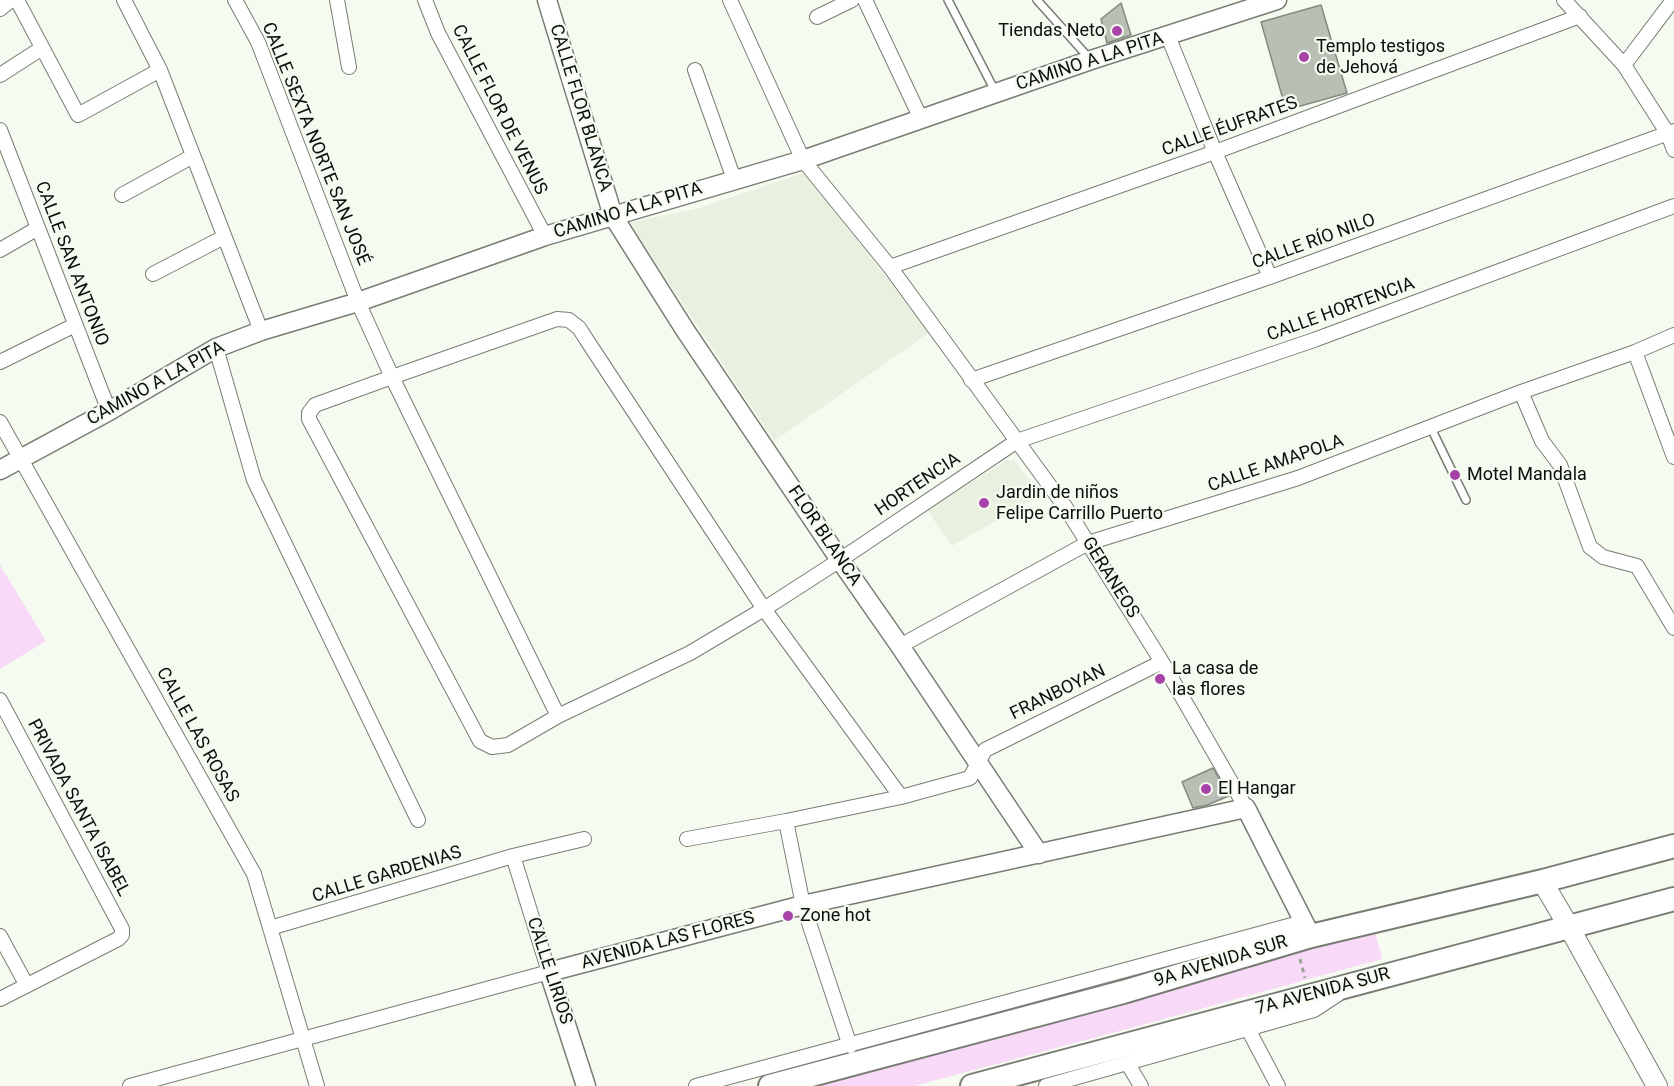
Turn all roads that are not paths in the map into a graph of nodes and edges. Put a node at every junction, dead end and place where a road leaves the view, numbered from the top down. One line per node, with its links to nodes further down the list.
1 (11, 0): 16 (street)
2 (17, 0): 20 (street)
3 (124, 0): 24 (street)
4 (235, 0): 46 (street, CALLE SEXTA NORTE SAN JOSÉ)
5 (337, 0): 23 (street)
6 (425, 0): 40 (street, CALLE FLOR DE VENUS)
7 (547, 0): 38 (street, CALLE FLOR BLANCA)
8 (730, 0): 34 (street, GERANEOS)
9 (852, 0): 18 (street)
10 (865, 0): 28 (street)
11 (948, 0): 27 (lane)
12 (1037, 0): 21 (lane)
13 (1276, 0): 19 (street, CAMINO A LA PITA)
14 (1564, 0): 17 (street)
15 (1673, 0): 22 (street)
16 (0, 9)
17 (1580, 16): 22 (street); 32 (street, CALLE ÉUFRATES)
18 (817, 17)
19 (1168, 36): 21 (street, CAMINO A LA PITA); 32 (street)
20 (42, 48): 24 (street); 26 (street)
21 (1091, 60): 27 (street, CAMINO A LA PITA)
22 (1624, 65): 29 (street)
23 (349, 67)
24 (160, 70): 33 (street)
25 (695, 70): 35 (street)
26 (0, 75)
27 (996, 93): 28 (street, CAMINO A LA PITA)
28 (921, 119): 34 (street, CAMINO A LA PITA)
29 (1671, 132): 31 (street); 45 (street, CALLE RÍO NILO)
30 (1, 136): 39 (street, CALLE SAN ANTONIO)
31 (1674, 150)
32 (1215, 152): 43 (street, CALLE ÉUFRATES); 45 (street)
33 (193, 156): 36 (street); 41 (street)
34 (802, 160): 35 (street, CAMINO A LA PITA); 43 (street, GERANEOS)
35 (734, 179): 38 (street, CAMINO A LA PITA)
36 (122, 195)
37 (1674, 206): 59 (street, CALLE HORTENCIA)
38 (614, 216): 40 (street, CAMINO A LA PITA); 65 (street, FLOR BLANCA)
39 (38, 228): 42 (street); 47 (street, CALLE SAN ANTONIO)
40 (544, 236): 46 (street, CAMINO A LA PITA)
41 (224, 237): 44 (street); 48 (street)
42 (0, 250)
43 (890, 267): 54 (street, GERANEOS)
44 (153, 274)
45 (1270, 277): 54 (street, CALLE RÍO NILO)
46 (358, 302): 48 (street, CAMINO A LA PITA); 53 (street, CALLE SEXTA NORTE SAN JOSÉ)
47 (75, 324): 52 (street); 56 (street, CALLE SAN ANTONIO)
48 (261, 331): 50 (street, CAMINO A LA PITA)
49 (1674, 335): 51 (street, CALLE AMAPOLA)
50 (216, 348): 56 (street, CAMINO A LA PITA); 75 (street)
51 (1635, 352): 55 (street, CALLE AMAPOLA); 61 (street)
52 (0, 362)
53 (392, 377): 66 (street); 71 (street, CALLE SEXTA NORTE SAN JOSÉ); 71 (street, HORTENCIA)
54 (971, 380): 59 (street, GERANEOS)
55 (1521, 392): 58 (street, CALLE AMAPOLA); 67 (street)
56 (109, 411): 60 (street, CAMINO A LA PITA)
57 (0, 422): 60 (street, CALLE LAS ROSAS)
58 (1431, 428): 63 (lane); 64 (street, CALLE AMAPOLA)
59 (1017, 441): 64 (street, GERANEOS); 65 (street, HORTENCIA)
60 (21, 457): 62 (street, CAMINO A LA PITA); 86 (street, CALLE LAS ROSAS)
61 (1674, 457)
62 (0, 470)
63 (1466, 500)
64 (1088, 543): 68 (street, CALLE AMAPOLA); 69 (street, GERANEOS)
65 (840, 560): 66 (street, HORTENCIA); 68 (street, FLOR BLANCA)
66 (764, 609): 71 (street, HORTENCIA); 73 (street)
67 (1674, 628)
68 (900, 646): 72 (street, FLOR BLANCA)
69 (1162, 662): 72 (street, FRANBOYAN); 74 (street, GERANEOS)
70 (0, 700): 91 (street, PRIVADA SANTA ISABEL)
71 (558, 716)
72 (978, 765): 73 (street, FRANBOYAN); 80 (street, FLOR BLANCA)
73 (901, 797): 76 (street, FRANBOYAN)
74 (1246, 808): 80 (street, AVENIDA LAS FLORES); 87 (street, GERANEOS)
75 (418, 820)
76 (786, 821): 78 (street, FRANBOYAN); 84 (street)
77 (584, 839): 81 (street, CALLE GARDENIAS)
78 (687, 839)
79 (1674, 846): 82 (main road, 9A AVENIDA SUR)
80 (1039, 854): 84 (street, AVENIDA LAS FLORES)
81 (513, 856): 86 (street, CALLE GARDENIAS); 89 (street, CALLE LIRIOS)
82 (1542, 881): 85 (main road); 87 (main road, 9A AVENIDA SUR)
83 (1674, 899): 85 (main road, 7A AVENIDA SUR)
84 (803, 905): 89 (street, AVENIDA LAS FLORES); 95 (street)
85 (1569, 927): 90 (main road, 7A AVENIDA SUR); 107 (main road)
86 (270, 928): 94 (street, CALLE LAS ROSAS)
87 (1303, 932): 95 (street); 97 (main road, 9A AVENIDA SUR)
88 (0, 936): 91 (street)
89 (549, 972): 94 (street, AVENIDA LAS FLORES); 100 (street, CALLE LIRIOS)
90 (1356, 982): 93 (street); 103 (main road, 7A AVENIDA SUR)
91 (26, 984): 92 (street)
92 (0, 999)
93 (1248, 1029): 96 (street); 106 (street)
94 (303, 1038): 98 (street, AVENIDA LAS FLORES); 99 (street, CALLE LAS ROSAS)
95 (850, 1046): 97 (street)
96 (1128, 1064): 104 (street); 105 (street)
97 (773, 1076): 101 (street); 102 (main road)
98 (130, 1086)
99 (317, 1086)
100 (586, 1086)
101 (696, 1086)
102 (758, 1086)
103 (972, 1086)
104 (1046, 1086)
105 (1141, 1086)
106 (1278, 1086)
107 (1657, 1086)

